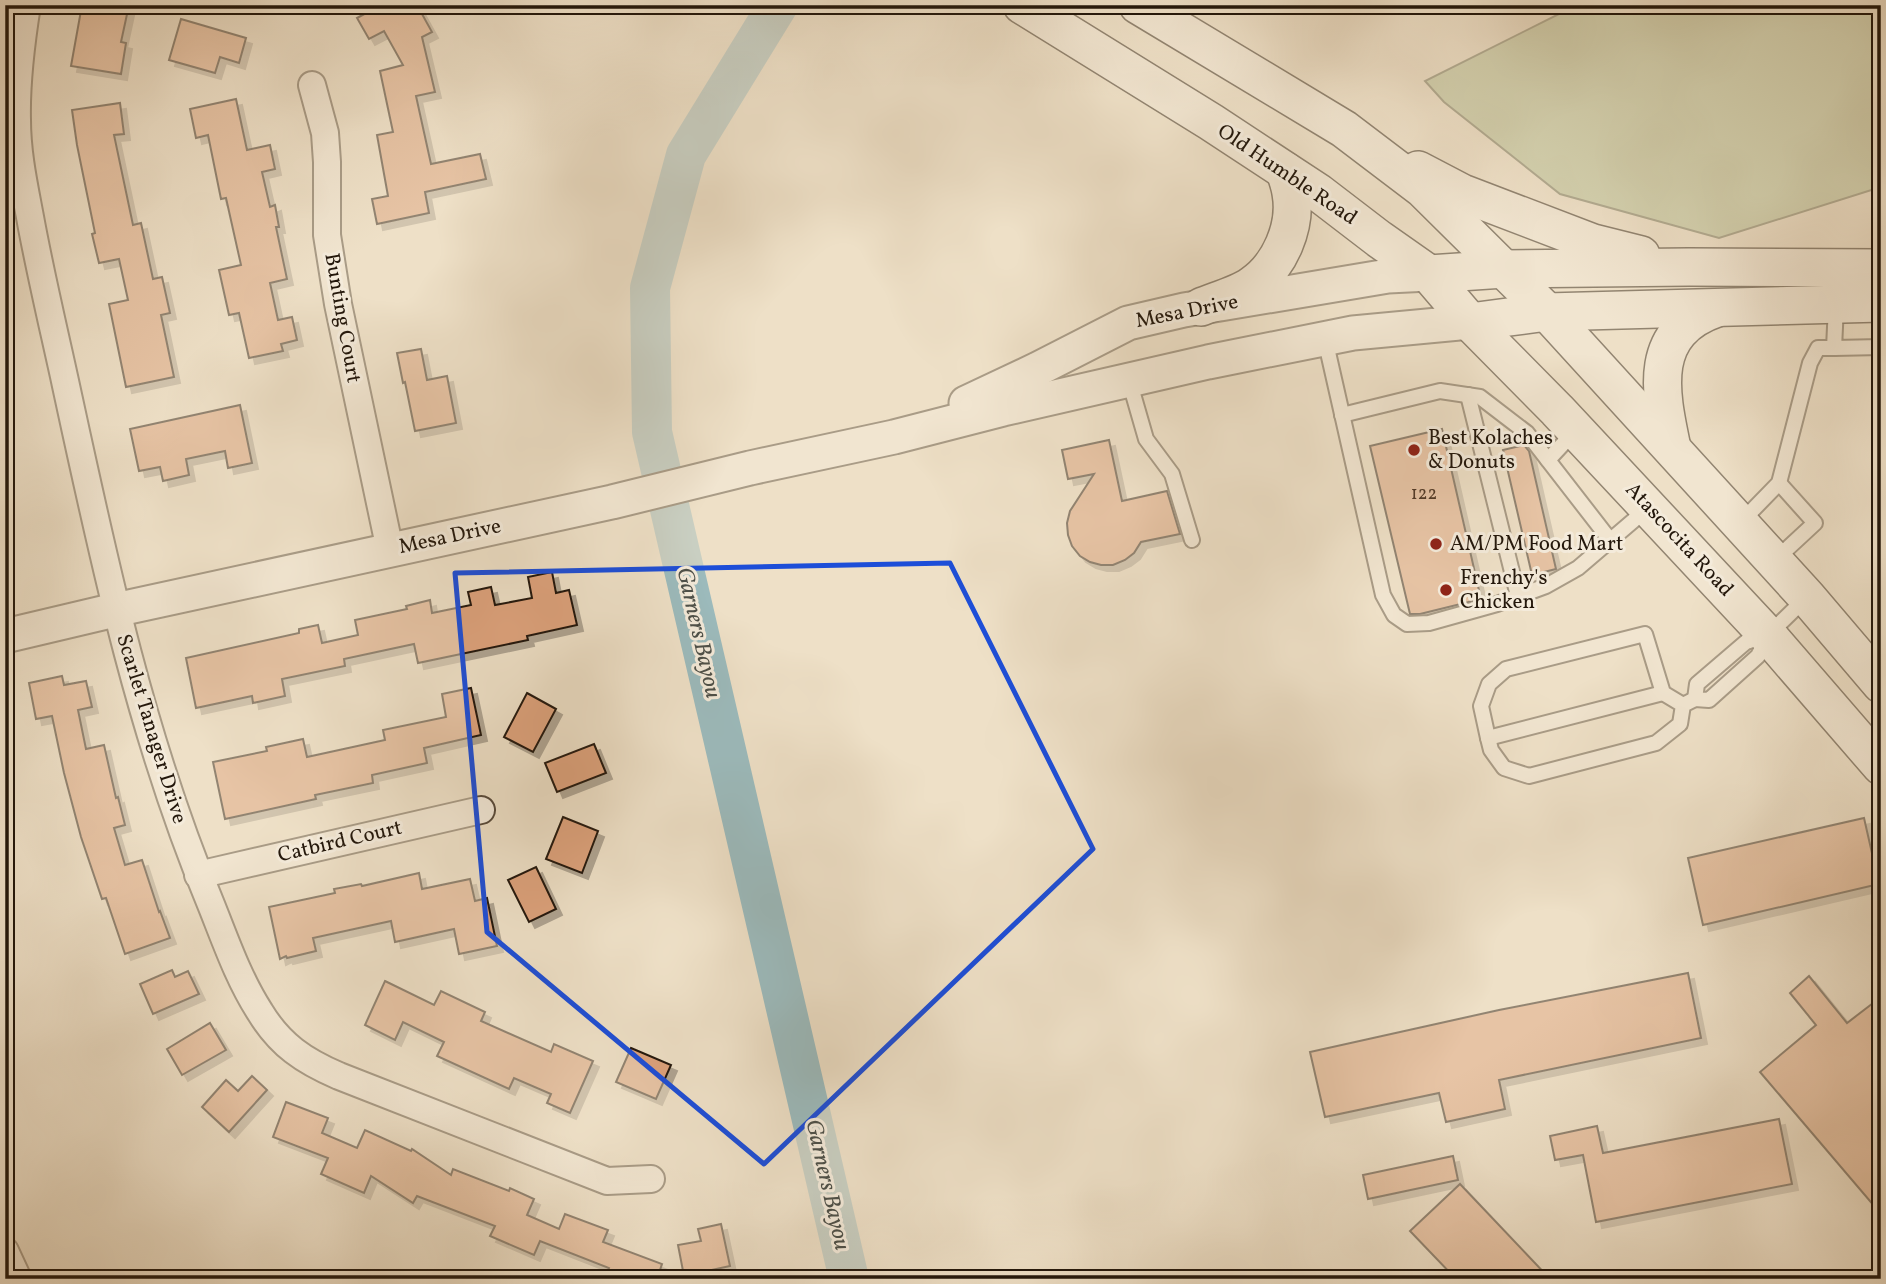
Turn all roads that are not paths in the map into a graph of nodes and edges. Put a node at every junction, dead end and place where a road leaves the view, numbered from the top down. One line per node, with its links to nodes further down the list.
1 (27, 5): 36 (street, Scarlet Tanager Drive)
2 (1022, 5): 6 (main road, Old Humble Road)
3 (1138, 5): 5 (main road)
4 (312, 85): 32 (street, Bunting Court)
5 (1353, 138): 7 (main road); 9 (main road)
6 (1285, 171): 10 (main road, Old Humble Road); 13 (main road)
7 (1689, 267): 8 (main road); 9 (main road)
8 (1881, 268)
9 (1504, 269): 10 (main road, Mesa Drive); 15 (main road)
10 (1429, 274): 13 (street, Mesa Drive); 16 (main road, Old Humble Road)
11 (1881, 303): 12 (main road)
12 (1836, 304): 14 (main road); 19 (lane)
13 (1201, 307): 24 (street, Mesa Drive)
14 (1720, 307): 15 (main road); 25 (main road)
15 (1547, 312): 16 (main road); 25 (main road)
16 (1469, 322): 17 (street, Mesa Drive); 23 (main road, Atascocita Road)
17 (1325, 339): 20 (street, Mesa Drive); 22 (lane)
18 (1881, 346): 19 (lane)
19 (1834, 348): 27 (lane)
20 (1129, 380): 24 (street, Mesa Drive); 30 (lane)
21 (1468, 396): 22 (lane); 26 (lane); 34 (lane)
22 (1342, 415): 34 (lane)
23 (1576, 430): 26 (lane); 28 (main road, Atascocita Road)
24 (894, 437): 32 (street, Mesa Drive)
25 (1672, 448): 29 (main road)
26 (1548, 460): 31 (lane)
27 (1779, 483): 29 (lane); 33 (lane)
28 (1648, 507): 31 (lane); 37 (main road, Atascocita Road)
29 (1740, 523): 33 (main road)
30 (1192, 540)
31 (1610, 540): 34 (lane)
32 (390, 550): 36 (street, Mesa Drive)
33 (1774, 561): 35 (main road)
34 (1518, 596)
35 (1807, 597): 37 (lane); 39 (main road)
36 (116, 610): 38 (street, Mesa Drive); 45 (street, Scarlet Tanager Drive)
37 (1768, 635): 41 (lane); 43 (main road, Atascocita Road)
38 (5, 636)
39 (1881, 684)
40 (1663, 693): 41 (lane); 42 (lane); 42 (lane)
41 (1689, 702): 42 (lane)
42 (1488, 737)
43 (1881, 766)
44 (481, 810): 45 (street, Catbird Court)
45 (198, 874): 46 (street, Scarlet Tanager Drive)
46 (651, 1179)
47 (5, 1251): 48 (street)
48 (18, 1279)

